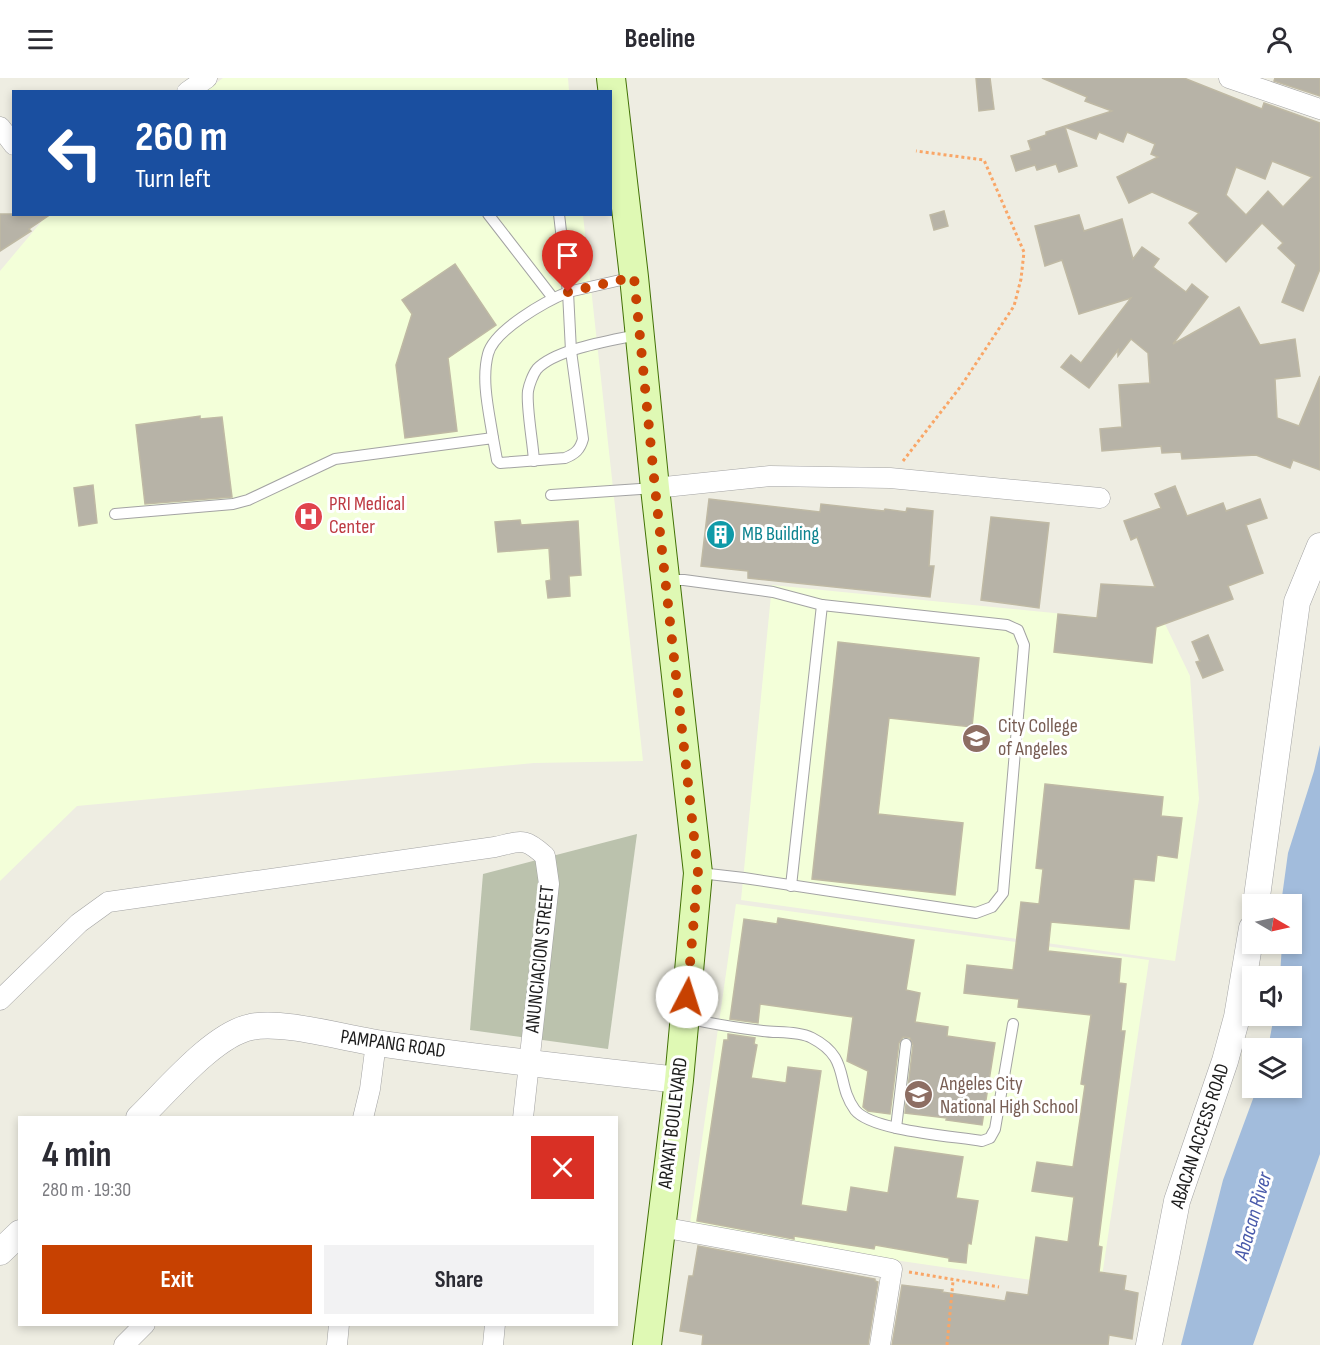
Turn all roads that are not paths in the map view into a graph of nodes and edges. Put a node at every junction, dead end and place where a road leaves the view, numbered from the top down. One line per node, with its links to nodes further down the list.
1 (207, 78): 4 (street)
2 (611, 78): 10 (main road, ARAYAT BOULEVARD)
3 (1229, 78): 5 (street)
4 (190, 90)
5 (1320, 110)
6 (0, 127): 7 (street)
7 (12, 142)
8 (490, 216): 12 (lane)
9 (559, 216): 11 (lane)
10 (634, 277): 11 (lane); 13 (main road, ARAYAT BOULEVARD)
11 (568, 292): 12 (lane); 14 (lane)
12 (553, 298): 15 (lane)
13 (640, 335): 14 (lane); 17 (main road, ARAYAT BOULEVARD)
14 (571, 351): 16 (lane); 16 (lane)
15 (492, 438): 16 (lane); 20 (lane)
16 (534, 461)
17 (655, 488): 18 (lane); 19 (street); 22 (main road, ARAYAT BOULEVARD)
18 (551, 495)
19 (1100, 498)
20 (115, 514)
21 (1320, 546): 26 (street)
22 (665, 580): 23 (lane); 24 (main road, ARAYAT BOULEVARD)
23 (822, 605): 25 (lane); 25 (lane)
24 (698, 873): 25 (lane); 29 (main road, ARAYAT BOULEVARD)
25 (792, 886)
26 (1257, 894)
27 (1248, 954): 50 (street, ABACAN ACCESS ROAD)
28 (0, 1000): 33 (street, ANUNCIACION STREET)
29 (686, 1018): 34 (main road, ARAYAT BOULEVARD); 38 (lane)
30 (1013, 1024): 38 (lane)
31 (376, 1043): 33 (street, PAMPANG ROAD); 35 (street, PAMPANG ROAD); 36 (street)
32 (906, 1044): 38 (lane)
33 (530, 1063): 34 (street, PAMPANG ROAD); 37 (street, ANUNCIACION STREET)
34 (679, 1080): 39 (main road, ARAYAT BOULEVARD)
35 (141, 1116)
36 (363, 1116)
37 (523, 1116)
38 (896, 1128)
39 (661, 1227): 48 (main road, ARAYAT BOULEVARD); 49 (street)
40 (18, 1235): 41 (street)
41 (0, 1252)
42 (143, 1326): 45 (street)
43 (339, 1326): 46 (street)
44 (495, 1326): 47 (street)
45 (123, 1345)
46 (337, 1345)
47 (493, 1345)
48 (647, 1345)
49 (879, 1345)
50 (1149, 1345)

